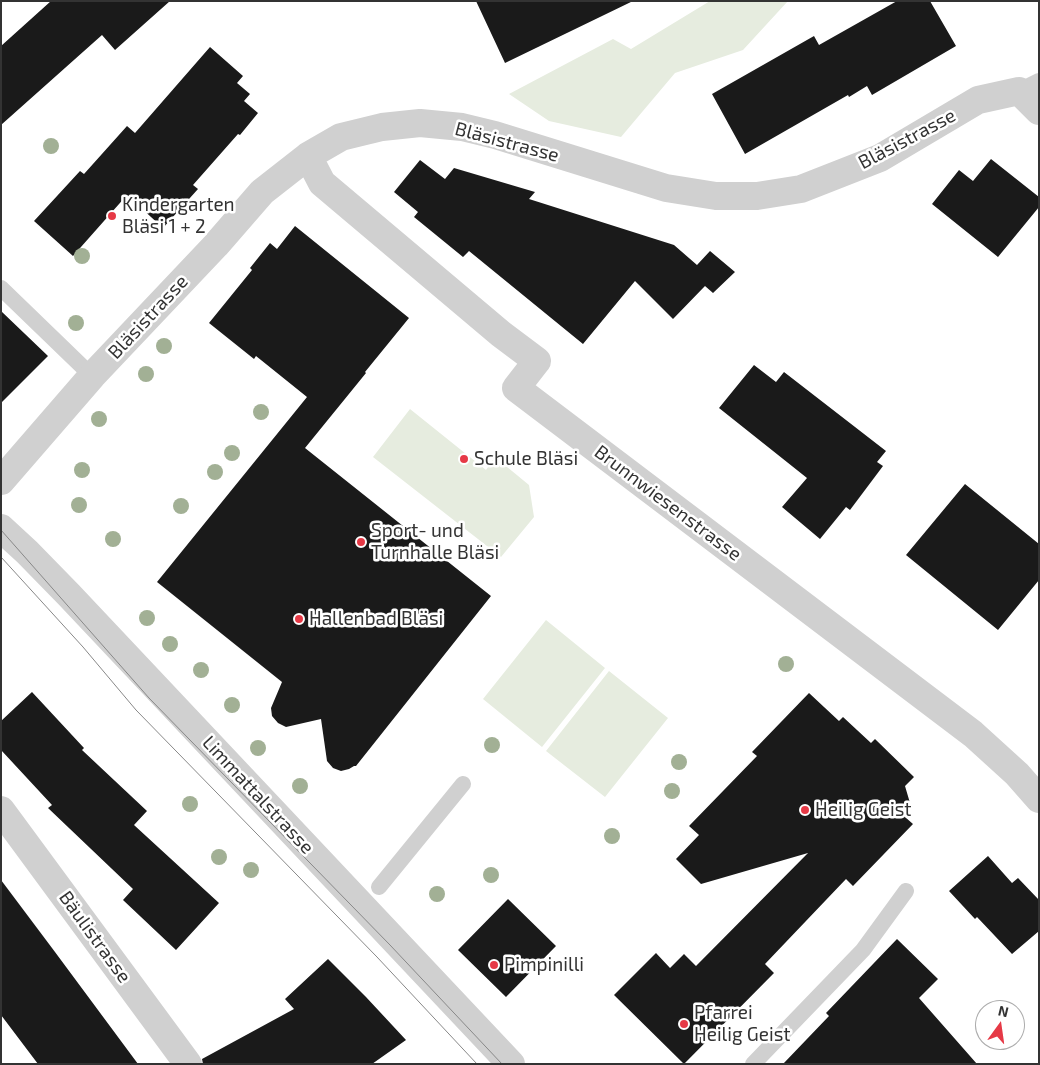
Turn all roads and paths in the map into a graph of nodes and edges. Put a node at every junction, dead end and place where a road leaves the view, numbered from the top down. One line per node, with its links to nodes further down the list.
1 (1029, 86): 2 (street); 3 (street, Bläsistrasse)
2 (1039, 111)
3 (308, 156): 5 (street, Bläsistrasse); 9 (street, Brunnwiesenstrasse)
4 (1, 288): 5 (lane)
5 (92, 376): 6 (street, Bläsistrasse)
6 (1, 480)
7 (1, 528): 14 (street, Limmattalstrasse)
8 (463, 784): 11 (lane)
9 (1039, 799)
10 (1, 810): 13 (street, Bäulistrasse)
11 (379, 887)
12 (906, 891): 15 (lane)
13 (188, 1064)
14 (511, 1064)
15 (753, 1064)

